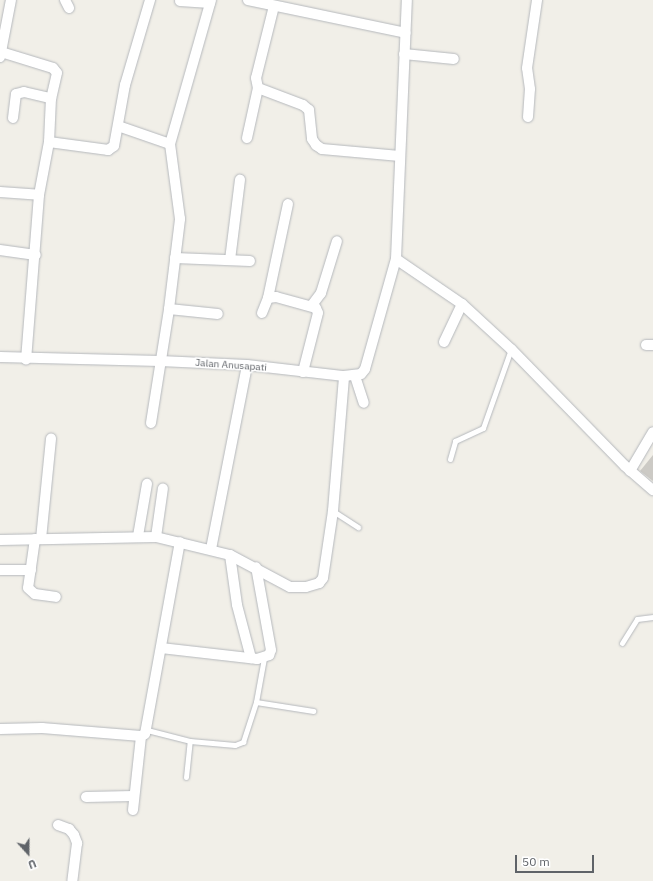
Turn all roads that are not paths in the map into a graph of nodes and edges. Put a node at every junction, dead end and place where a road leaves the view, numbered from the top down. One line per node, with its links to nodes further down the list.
1 (11, 0): 10 (street)
2 (150, 0): 17 (street)
3 (248, 0): 8 (street)
4 (407, 0): 9 (street)
5 (537, 0): 15 (street)
6 (180, 1): 7 (street)
7 (211, 2): 20 (street)
8 (274, 6): 9 (street); 13 (street)
9 (406, 33): 11 (street)
10 (1, 54): 14 (street)
11 (404, 54): 12 (street); 21 (street)
12 (454, 59)
13 (258, 88): 18 (street); 21 (street)
14 (51, 98): 16 (street); 19 (street)
15 (528, 117)
16 (13, 118)
17 (118, 126): 19 (street); 20 (street)
18 (247, 138)
19 (49, 142): 24 (street)
20 (170, 144): 29 (street)
21 (400, 156): 32 (street)
22 (240, 180): 30 (street)
23 (0, 192): 24 (street)
24 (39, 195): 28 (street)
25 (288, 204): 33 (street)
26 (338, 241): 35 (street)
27 (0, 250): 28 (street)
28 (36, 255): 42 (street)
29 (175, 258): 30 (street); 36 (street)
30 (230, 260): 31 (street)
31 (250, 261)
32 (395, 262): 34 (street); 47 (street)
33 (268, 298): 35 (street); 37 (street)
34 (462, 304): 39 (street); 40 (street)
35 (312, 305): 45 (street)
36 (170, 309): 38 (street); 43 (street)
37 (262, 313)
38 (218, 314)
39 (444, 342)
40 (511, 349): 52 (lane); 53 (street)
41 (0, 357): 42 (street, Jalan Anusapati)
42 (26, 359): 43 (street, Jalan Anusapati)
43 (160, 360): 44 (street, Jalan Anusapati); 49 (street)
44 (247, 365): 45 (street, Jalan Anusapati); 64 (street)
45 (302, 372): 46 (street, Jalan Anusapati)
46 (344, 376): 47 (street, Jalan Anusapati); 57 (street)
47 (355, 376): 48 (street)
48 (364, 403)
49 (151, 423)
50 (653, 432): 53 (street)
51 (51, 438): 61 (street)
52 (450, 459)
53 (630, 471): 56 (street)
54 (147, 484): 59 (street)
55 (163, 488): 60 (street)
56 (653, 490)
57 (333, 511): 58 (lane); 66 (street)
58 (358, 527)
59 (138, 536): 60 (street); 61 (street)
60 (156, 537): 63 (street)
61 (38, 539): 62 (street); 68 (street)
62 (0, 540)
63 (180, 542): 64 (street); 72 (street)
64 (211, 549): 65 (street)
65 (230, 555): 66 (street); 73 (street)
66 (256, 567): 74 (street)
67 (0, 570): 68 (street)
68 (31, 570): 69 (street)
69 (56, 597)
70 (653, 617): 71 (lane)
71 (622, 643)
72 (161, 648): 73 (street); 78 (street)
73 (251, 658): 74 (street)
74 (264, 658): 75 (lane)
75 (256, 702): 76 (lane); 79 (lane)
76 (313, 711)
77 (0, 729): 78 (street)
78 (144, 733): 79 (lane); 82 (street)
79 (190, 741): 80 (lane)
80 (186, 777)
81 (86, 796): 82 (street)
82 (133, 796): 83 (street)
83 (133, 810)
84 (58, 826): 85 (street)
85 (72, 881)

